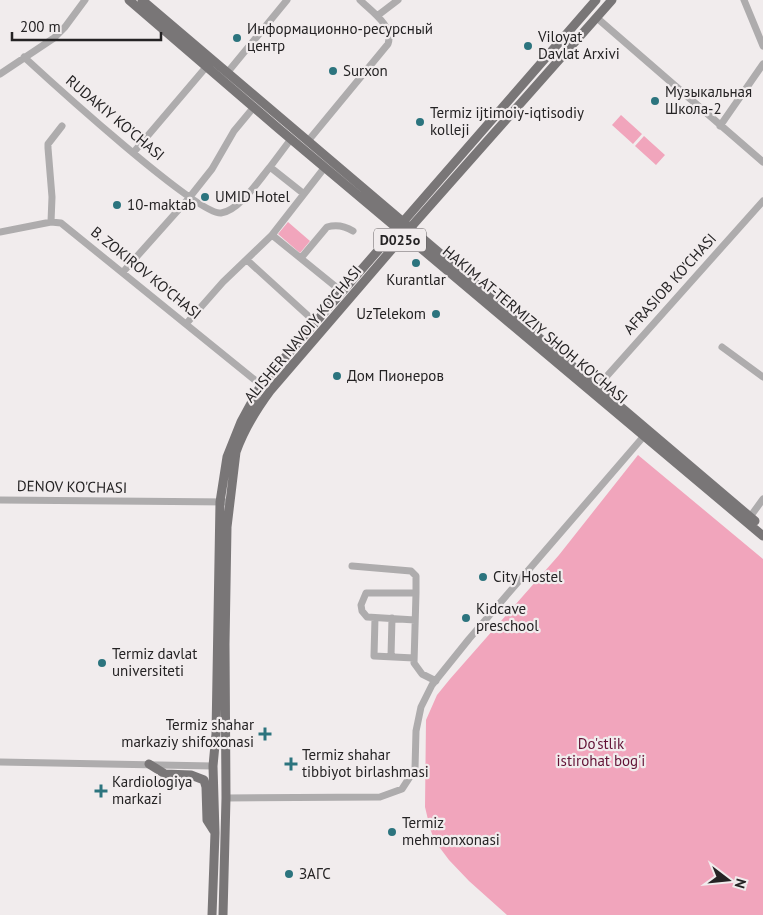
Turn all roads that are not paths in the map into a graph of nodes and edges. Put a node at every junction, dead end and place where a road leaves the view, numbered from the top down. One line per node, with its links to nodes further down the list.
1 (85, 0): 13 (street)
2 (128, 0): 15 (main road, HAKIM AT-TERMIZIY SHOH KO'CHASI)
3 (142, 0): 16 (main road, HAKIM AT-TERMIZIY SHOH KO'CHASI)
4 (288, 0): 16 (street)
5 (360, 0): 10 (street)
6 (398, 0): 10 (street)
7 (596, 0): 19 (main road, ALISHER NAVOIY KO’CHASI)
8 (612, 0): 11 (main road, ALISHER NAVOIY KO’CHASI / D025o)
9 (744, 0): 12 (street)
10 (377, 16): 24 (street)
11 (596, 18): 20 (main road, ALISHER NAVOIY KO’CHASI / D025o); 22 (street)
12 (763, 46)
13 (24, 57): 17 (street); 25 (street, RUDAKIY KO'CHASI)
14 (763, 64): 22 (street)
15 (207, 66): 18 (main road, HAKIM AT-TERMIZIY SHOH KO'CHASI); 25 (street)
16 (227, 73): 24 (main road, HAKIM AT-TERMIZIY SHOH KO'CHASI)
17 (0, 74)
18 (254, 107): 23 (main road, HAKIM AT-TERMIZIY SHOH KO'CHASI); 30 (street)
19 (497, 115): 20 (main road); 33 (main road, ALISHER NAVOIY KO’CHASI)
20 (505, 122): 35 (main road, ALISHER NAVOIY KO’CHASI / D025o)
21 (62, 126): 32 (street)
22 (720, 126): 26 (street)
23 (291, 138): 27 (street, RUDAKIY KO'CHASI); 28 (main road, HAKIM AT-TERMIZIY SHOH KO'CHASI)
24 (308, 141): 33 (main road, HAKIM AT-TERMIZIY SHOH KO'CHASI)
25 (133, 153): 30 (street, RUDAKIY KO'CHASI)
26 (763, 162)
27 (270, 167): 29 (street); 30 (street, RUDAKIY KO'CHASI)
28 (325, 167): 29 (street); 33 (main road, HAKIM AT-TERMIZIY SHOH KO'CHASI)
29 (304, 194): 37 (street)
30 (190, 198): 40 (street)
31 (763, 201): 47 (street, AFRASIOB KO'CHASI)
32 (51, 222): 36 (street); 40 (street, B. ZOKIROV KO'CHASI)
33 (400, 224): 35 (main road, HAKIM AT-TERMIZIY SHOH KO'CHASI); 41 (main road, ALISHER NAVOIY KO’CHASI)
34 (353, 231): 38 (street)
35 (408, 231): 47 (main road, HAKIM AT-TERMIZIY SHOH KO'CHASI); 48 (main road, HAKIM AT-TERMIZIY SHOH KO'CHASI); 51 (main road, ALISHER NAVOIY KO’CHASI / D025o)
36 (0, 232)
37 (272, 235): 38 (street); 39 (street)
38 (301, 258): 41 (street)
39 (247, 260): 42 (street); 43 (street)
40 (123, 272): 43 (street, B. ZOKIROV KO'CHASI)
41 (341, 292): 42 (main road, ALISHER NAVOIY KO’CHASI)
42 (316, 322): 46 (main road, ALISHER NAVOIY KO’CHASI)
43 (186, 324): 46 (street, B. ZOKIROV KO'CHASI)
44 (722, 347): 45 (street)
45 (763, 377)
46 (260, 385): 51 (main road, ALISHER NAVOIY KO’CHASI)
47 (598, 386): 52 (main road, HAKIM AT-TERMIZIY SHOH KO'CHASI)
48 (644, 436): 54 (main road, HAKIM AT-TERMIZIY SHOH KO'CHASI); 62 (street)
49 (763, 499): 52 (street)
50 (0, 500): 51 (street, DENOV KO'CHASI)
51 (225, 502): 65 (main road, D025o); 66 (main road, D025o)
52 (750, 517): 53 (main road, HAKIM AT-TERMIZIY SHOH KO'CHASI)
53 (763, 528)
54 (763, 536)
55 (352, 566): 56 (street)
56 (416, 593): 57 (street); 59 (street)
57 (375, 618): 58 (street); 60 (street)
58 (392, 618): 59 (street); 60 (street)
59 (415, 620): 61 (street)
60 (391, 656): 61 (street)
61 (414, 658): 62 (street)
62 (436, 681): 68 (street)
63 (0, 762): 64 (street)
64 (149, 764): 65 (street); 69 (main road)
65 (213, 765): 66 (main road); 67 (main road, D025o)
66 (226, 765): 68 (main road, D025o)
67 (215, 798): 68 (main road); 69 (main road, D025o)
68 (226, 798): 71 (main road, D025o)
69 (215, 833): 70 (main road, D025o)
70 (212, 915)
71 (223, 915)

